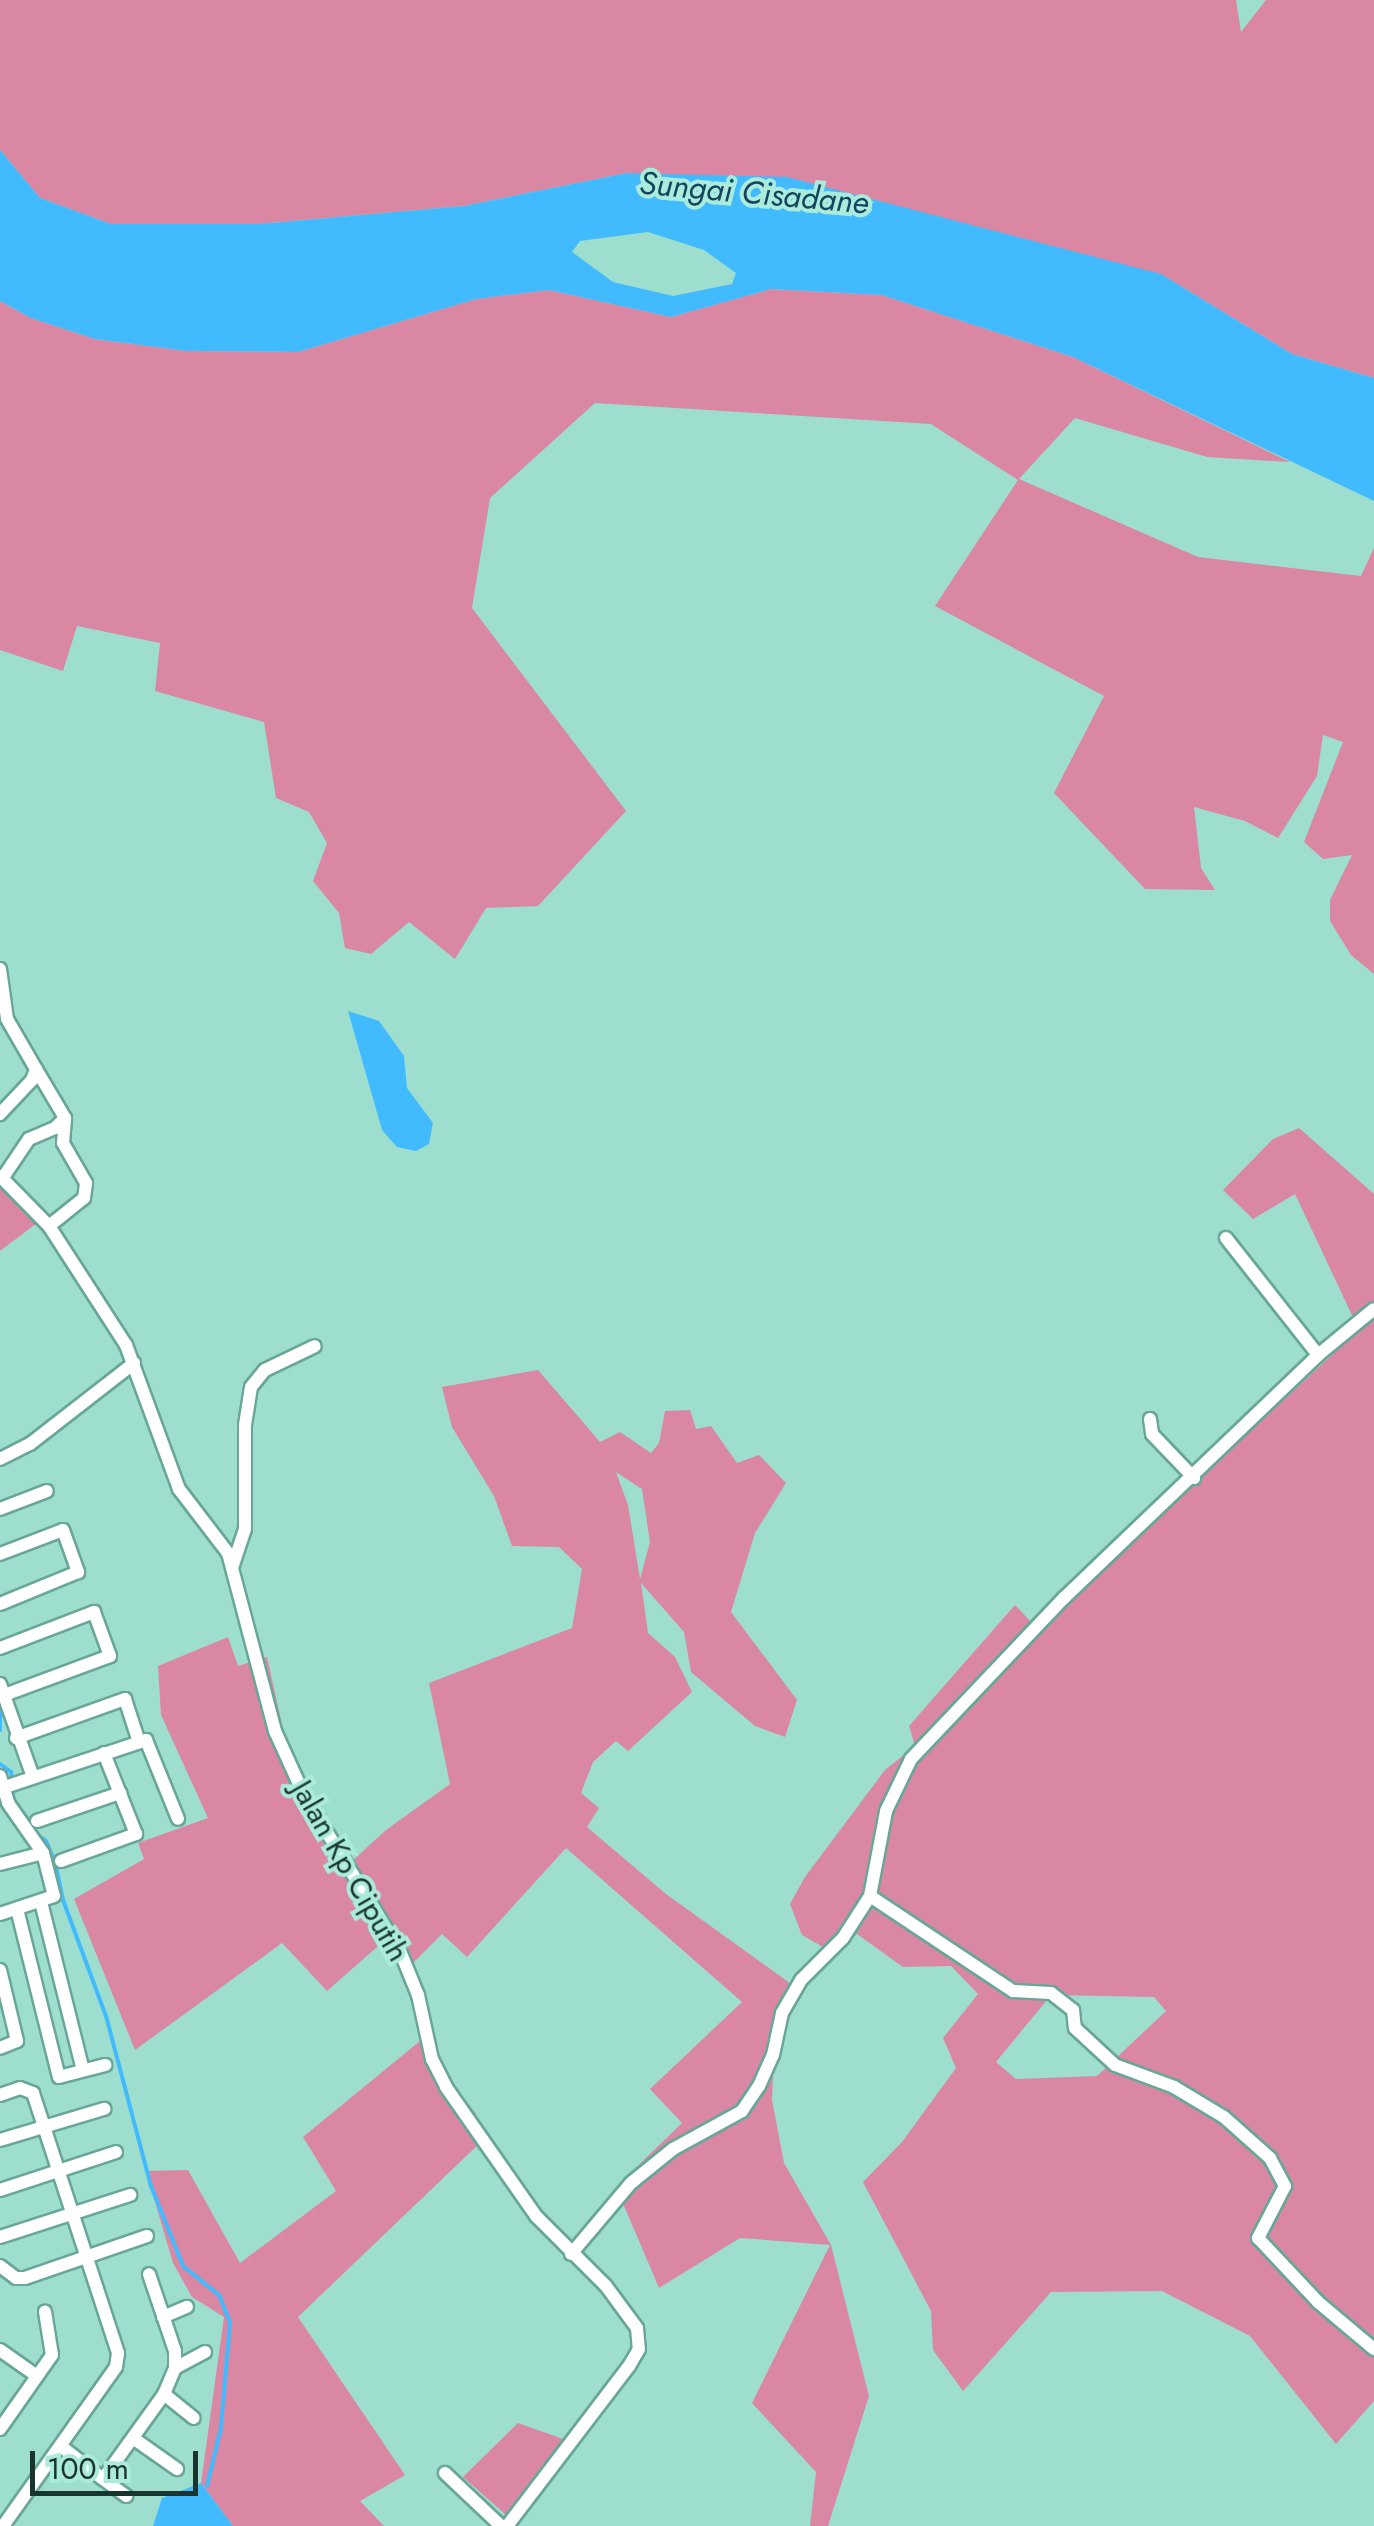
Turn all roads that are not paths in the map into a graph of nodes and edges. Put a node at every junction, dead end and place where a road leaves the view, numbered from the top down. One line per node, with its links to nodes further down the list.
1 (0, 969): 2 (street)
2 (36, 1069): 3 (street); 4 (street)
3 (0, 1114)
4 (65, 1118): 5 (street); 6 (street)
5 (1, 1178): 6 (street, Jalan Kp Ciputih)
6 (49, 1226): 11 (street, Jalan Kp Ciputih)
7 (1226, 1238): 10 (street)
8 (1374, 1309): 10 (street)
9 (315, 1346): 18 (street)
10 (1318, 1355): 14 (street)
11 (134, 1363): 13 (street); 18 (street, Jalan Kp Ciputih)
12 (1150, 1419): 14 (street)
13 (0, 1460)
14 (1194, 1478): 35 (street)
15 (47, 1491): 16 (street)
16 (0, 1509)
17 (0, 1554): 19 (street)
18 (232, 1568): 55 (street, Jalan Kp Ciputih)
19 (0, 1604)
20 (0, 1648): 21 (street)
21 (2, 1690): 22 (street)
22 (16, 1738): 23 (street); 25 (street)
23 (139, 1742): 24 (street); 30 (street)
24 (104, 1753): 25 (street); 27 (street)
25 (33, 1776): 26 (street)
26 (7, 1782): 28 (street)
27 (120, 1794): 31 (street); 33 (street)
28 (15, 1814): 29 (street); 32 (street)
29 (0, 1818)
30 (178, 1820)
31 (37, 1821)
32 (43, 1853): 34 (street); 36 (street)
33 (61, 1861)
34 (0, 1864)
35 (870, 1896): 55 (street); 62 (street)
36 (42, 1902): 37 (street); 43 (street)
37 (17, 1909): 38 (street); 43 (street)
38 (0, 1914)
39 (0, 1970): 40 (street)
40 (3, 1996): 41 (street)
41 (0, 2048)
42 (105, 2065): 43 (street)
43 (83, 2070)
44 (0, 2094): 46 (street)
45 (104, 2109): 46 (street)
46 (45, 2127): 47 (street); 49 (street)
47 (0, 2140)
48 (116, 2152): 49 (street)
49 (58, 2170): 50 (street); 52 (street)
50 (0, 2190)
51 (130, 2194): 52 (street)
52 (70, 2212): 54 (street); 56 (street)
53 (147, 2236): 56 (street)
54 (0, 2237)
55 (572, 2254): 77 (street, Jalan Kp Ciputih)
56 (87, 2256): 57 (street); 71 (street)
57 (0, 2266)
58 (148, 2274): 61 (street)
59 (187, 2307): 61 (street)
60 (45, 2312): 66 (street)
61 (163, 2317): 65 (street)
62 (1374, 2349)
63 (0, 2350): 66 (street)
64 (205, 2352): 65 (street)
65 (175, 2368): 67 (street)
66 (37, 2376): 69 (street)
67 (164, 2394): 68 (street); 70 (street)
68 (194, 2418)
69 (0, 2429)
70 (133, 2438): 72 (street); 74 (street)
71 (62, 2447): 74 (street); 76 (street)
72 (176, 2468)
73 (445, 2474): 77 (street)
74 (102, 2479): 75 (street)
75 (126, 2496)
76 (3, 2526)
77 (504, 2526)

